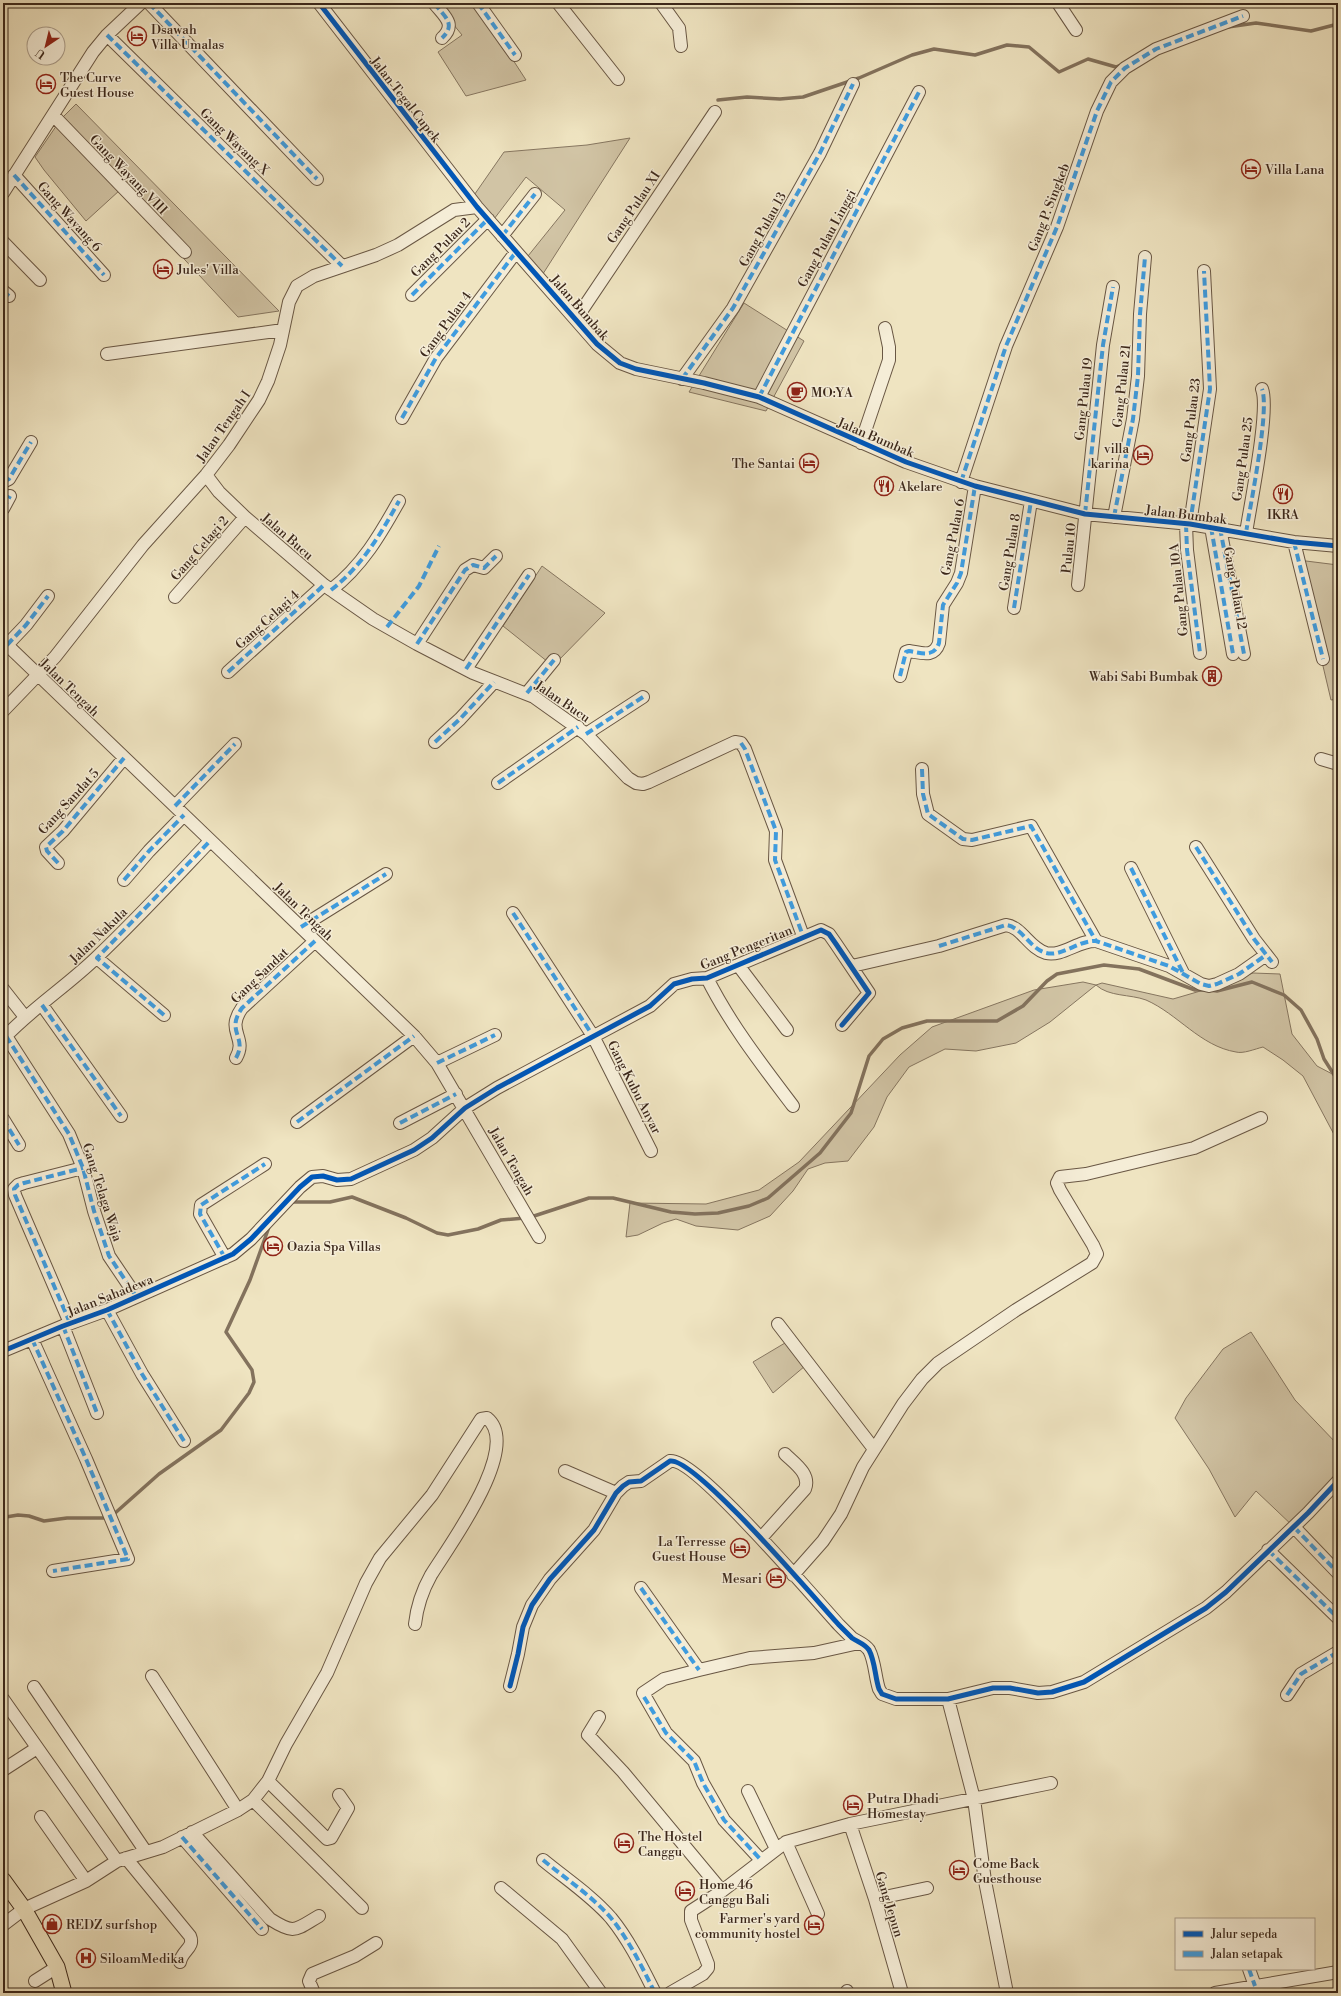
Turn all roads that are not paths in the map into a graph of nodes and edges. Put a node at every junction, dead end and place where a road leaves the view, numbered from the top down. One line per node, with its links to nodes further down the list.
1 (141, 3): 11 (street)
2 (148, 3): 21 (street)
3 (319, 3): 24 (street, Jalan Tegal Cupek)
4 (434, 3): 12 (street)
5 (478, 3): 14 (street)
6 (558, 3): 15 (street)
7 (661, 3): 13 (street)
8 (1058, 3): 10 (street)
9 (1243, 16): 49 (street, Gang P. Singkeb)
10 (1076, 30)
11 (107, 35): 19 (street); 31 (street, Gang Wayang X)
12 (442, 38)
13 (681, 46)
14 (515, 55)
15 (618, 79)
16 (853, 84): 41 (street, Gang Pulau 13)
17 (919, 92): 43 (street, Gang Pulau Linggi)
18 (715, 112): 37 (street, Gang Pulau XI)
19 (53, 115): 20 (street); 28 (street, Gang Wayang VIII)
20 (14, 175): 22 (street); 33 (street, Gang Wayang 6)
21 (317, 178)
22 (3, 193)
23 (535, 194): 26 (street)
24 (477, 207): 25 (street, Jalan Bumbak); 31 (street, Jalan Tengah I)
25 (488, 219): 26 (street, Jalan Bumbak); 36 (street, Gang Pulau 2)
26 (502, 236): 29 (street, Jalan Bumbak)
27 (3, 242): 34 (street)
28 (185, 252)
29 (516, 252): 37 (street, Jalan Bumbak); 44 (street, Gang Pulau 4)
30 (1145, 258): 57 (street, Gang Pulau 21)
31 (342, 266): 39 (street, Jalan Tengah I)
32 (1204, 271): 58 (street, Gang Pulau 23)
33 (104, 275)
34 (40, 280)
35 (1113, 287): 55 (street, Gang Pulau 19)
36 (412, 294)
37 (576, 319): 41 (street, Jalan Bumbak)
38 (885, 328): 46 (street)
39 (283, 330): 40 (street); 47 (street, Jalan Tengah I)
40 (107, 354)
41 (682, 379): 43 (street, Jalan Bumbak)
42 (1262, 389): 60 (street, Gang Pulau 25)
43 (759, 397): 46 (street, Jalan Bumbak)
44 (402, 418)
45 (30, 442): 48 (street)
46 (861, 443): 49 (street, Jalan Bumbak)
47 (206, 474): 56 (street, Jalan Bucu); 78 (street, Jalan Tengah I)
48 (3, 482)
49 (961, 482): 50 (street, Jalan Bumbak)
50 (975, 486): 53 (street, Jalan Bumbak); 79 (street, Gang Pulau 6)
51 (10, 496): 54 (street)
52 (399, 501): 66 (street, Gang Celagi 4)
53 (1031, 501): 55 (street, Jalan Bumbak); 69 (street, Gang Pulau 8)
54 (3, 509)
55 (1085, 514): 57 (street, Jalan Bumbak); 65 (street, Pulau 10)
56 (245, 517): 66 (street, Jalan Bucu); 68 (street, Gang Celagi 2)
57 (1114, 517): 58 (street, Jalan Bumbak)
58 (1188, 524): 59 (street, Jalan Bumbak); 72 (street, Gang Pulau 10A)
59 (1216, 528): 60 (street, Jalan Bumbak); 73 (street, Gang Pulau 12)
60 (1246, 534): 61 (street, Jalan Bumbak)
61 (1294, 542): 62 (street, Jalan Bumbak); 74 (street)
62 (1338, 544)
63 (496, 556): 71 (street)
64 (529, 575): 76 (street)
65 (1078, 585)
66 (327, 588): 71 (street, Jalan Bucu); 77 (street, Gang Celagi 4)
67 (48, 596): 70 (street)
68 (175, 598)
69 (1014, 608)
70 (5, 643): 78 (street, Jalan Tengah)
71 (418, 644): 76 (street, Jalan Bucu)
72 (1200, 653)
73 (1239, 654)
74 (1323, 659)
75 (554, 660): 81 (street)
76 (466, 669): 80 (street, Jalan Bucu)
77 (228, 672)
78 (38, 675): 83 (street, Jalan Tengah I); 87 (street, Jalan Tengah)
79 (900, 676)
80 (494, 682): 81 (street, Jalan Bucu); 85 (street)
81 (526, 693): 84 (street, Jalan Bucu)
82 (643, 697): 84 (street)
83 (3, 712)
84 (582, 730): 91 (street); 102 (street, Jalan Bucu)
85 (435, 742)
86 (235, 744): 92 (street)
87 (124, 758): 92 (street, Jalan Tengah); 96 (street, Gang Sandat 5)
88 (1321, 759): 89 (street)
89 (1338, 764)
90 (922, 769): 104 (street)
91 (498, 783)
92 (175, 806): 93 (street, Jalan Tengah)
93 (184, 815): 94 (street, Jalan Tengah); 99 (street)
94 (210, 841): 101 (street, Jalan Tengah); 105 (street, Jalan Nakula)
95 (1196, 847): 108 (street)
96 (58, 863)
97 (1130, 868): 108 (street)
98 (386, 874): 101 (street)
99 (124, 880)
100 (513, 913): 118 (street, Gang Kubu Anyar)
101 (301, 926): 103 (street, Jalan Tengah)
102 (803, 936): 106 (street, Gang Pengeritan); 107 (street, Gang Pengeritan)
103 (315, 941): 117 (street, Jalan Tengah); 120 (street, Gang Sandat)
104 (1096, 941): 107 (street); 108 (street)
105 (97, 958): 111 (street, Jalan Nakula); 112 (street)
106 (738, 966): 109 (street, Gang Pengeritan); 115 (street)
107 (852, 966): 114 (street, Gang Pengeritan)
108 (1183, 973)
109 (707, 978): 118 (street, Gang Pengeritan); 123 (street)
110 (3, 989): 113 (street)
111 (42, 1006): 113 (street, Jalan Nakula); 125 (street)
112 (164, 1015)
113 (25, 1017): 119 (street, Jalan Nakula)
114 (842, 1025)
115 (787, 1030)
116 (495, 1035): 121 (street)
117 (414, 1036): 121 (street, Jalan Tengah); 128 (street)
118 (594, 1036): 124 (street, Gang Pengeritan); 131 (street, Gang Kubu Anyar)
119 (5, 1038): 133 (street, Gang Telaga Waja)
120 (236, 1058)
121 (438, 1063): 122 (street, Jalan Tengah)
122 (456, 1094): 124 (street, Jalan Tengah); 129 (street)
123 (793, 1106)
124 (465, 1108): 134 (street, Jalan Tengah); 135 (street, Jalan Sahadewa)
125 (121, 1116)
126 (1261, 1118): 144 (street)
127 (3, 1119): 130 (street)
128 (298, 1122)
129 (400, 1124)
130 (19, 1145)
131 (651, 1151)
132 (265, 1164): 135 (street)
133 (83, 1168): 136 (street, Gang Telaga Waja); 138 (street)
134 (539, 1237)
135 (225, 1258): 136 (street, Jalan Sahadewa)
136 (136, 1296): 137 (street, Jalan Sahadewa)
137 (107, 1310): 138 (street, Jalan Sahadewa); 143 (street)
138 (67, 1324): 140 (street, Jalan Sahadewa); 142 (street)
139 (778, 1324): 144 (street)
140 (32, 1339): 141 (street, Jalan Sahadewa); 152 (street)
141 (3, 1351)
142 (97, 1413)
143 (184, 1441)
144 (874, 1449): 154 (street)
145 (785, 1454): 150 (street)
146 (565, 1471): 148 (street)
147 (1338, 1481): 149 (street)
148 (616, 1493): 150 (street); 162 (street)
149 (1294, 1527): 151 (street); 153 (street)
150 (762, 1537): 154 (street)
151 (1268, 1550): 156 (street); 166 (street)
152 (53, 1571)
153 (1338, 1573)
154 (793, 1575): 158 (street)
155 (641, 1588): 160 (street)
156 (1338, 1618)
157 (415, 1624): 170 (street)
158 (859, 1643): 160 (street); 166 (street)
159 (1338, 1652): 164 (street)
160 (699, 1670): 185 (street)
161 (152, 1676): 176 (street)
162 (510, 1686)
163 (34, 1687): 182 (street)
164 (1287, 1695)
165 (3, 1699): 168 (street)
166 (948, 1699): 174 (street)
167 (599, 1716): 190 (street)
168 (37, 1748): 169 (street); 183 (street)
169 (3, 1770)
170 (268, 1781): 173 (street); 175 (street)
171 (1051, 1783): 174 (street)
172 (748, 1791): 181 (street)
173 (339, 1795)
174 (974, 1799): 178 (street); 211 (street)
175 (253, 1800): 176 (street); 192 (street)
176 (238, 1810): 179 (street)
177 (41, 1817): 187 (street)
178 (850, 1824): 180 (street); 191 (street, Gang Jepun)
179 (187, 1835): 182 (street); 195 (street); 197 (street)
180 (786, 1842): 181 (street); 194 (street)
181 (776, 1849): 185 (street)
182 (146, 1852): 183 (street)
183 (122, 1859): 187 (street); 199 (street)
184 (543, 1860): 208 (street)
185 (761, 1860): 190 (street)
186 (3, 1880): 193 (main road)
187 (86, 1882): 193 (street)
188 (501, 1888): 207 (street)
189 (926, 1888): 191 (street)
190 (722, 1891): 209 (street)
191 (875, 1899): 210 (street, Gang Jepun)
192 (362, 1908)
193 (24, 1909): 196 (street); 200 (main road)
194 (818, 1914)
195 (319, 1916)
196 (3, 1925)
197 (262, 1928)
198 (376, 1943): 206 (street)
199 (180, 1962)
200 (57, 1967): 203 (street); 205 (main road)
201 (1249, 1970): 204 (street)
202 (1338, 1972): 204 (street)
203 (35, 1981)
204 (1248, 1989): 212 (street)
205 (64, 1993)
206 (314, 1993)
207 (601, 1993)
208 (655, 1993)
209 (670, 1993)
210 (902, 1993)
211 (1007, 1993)
212 (1215, 1993)

